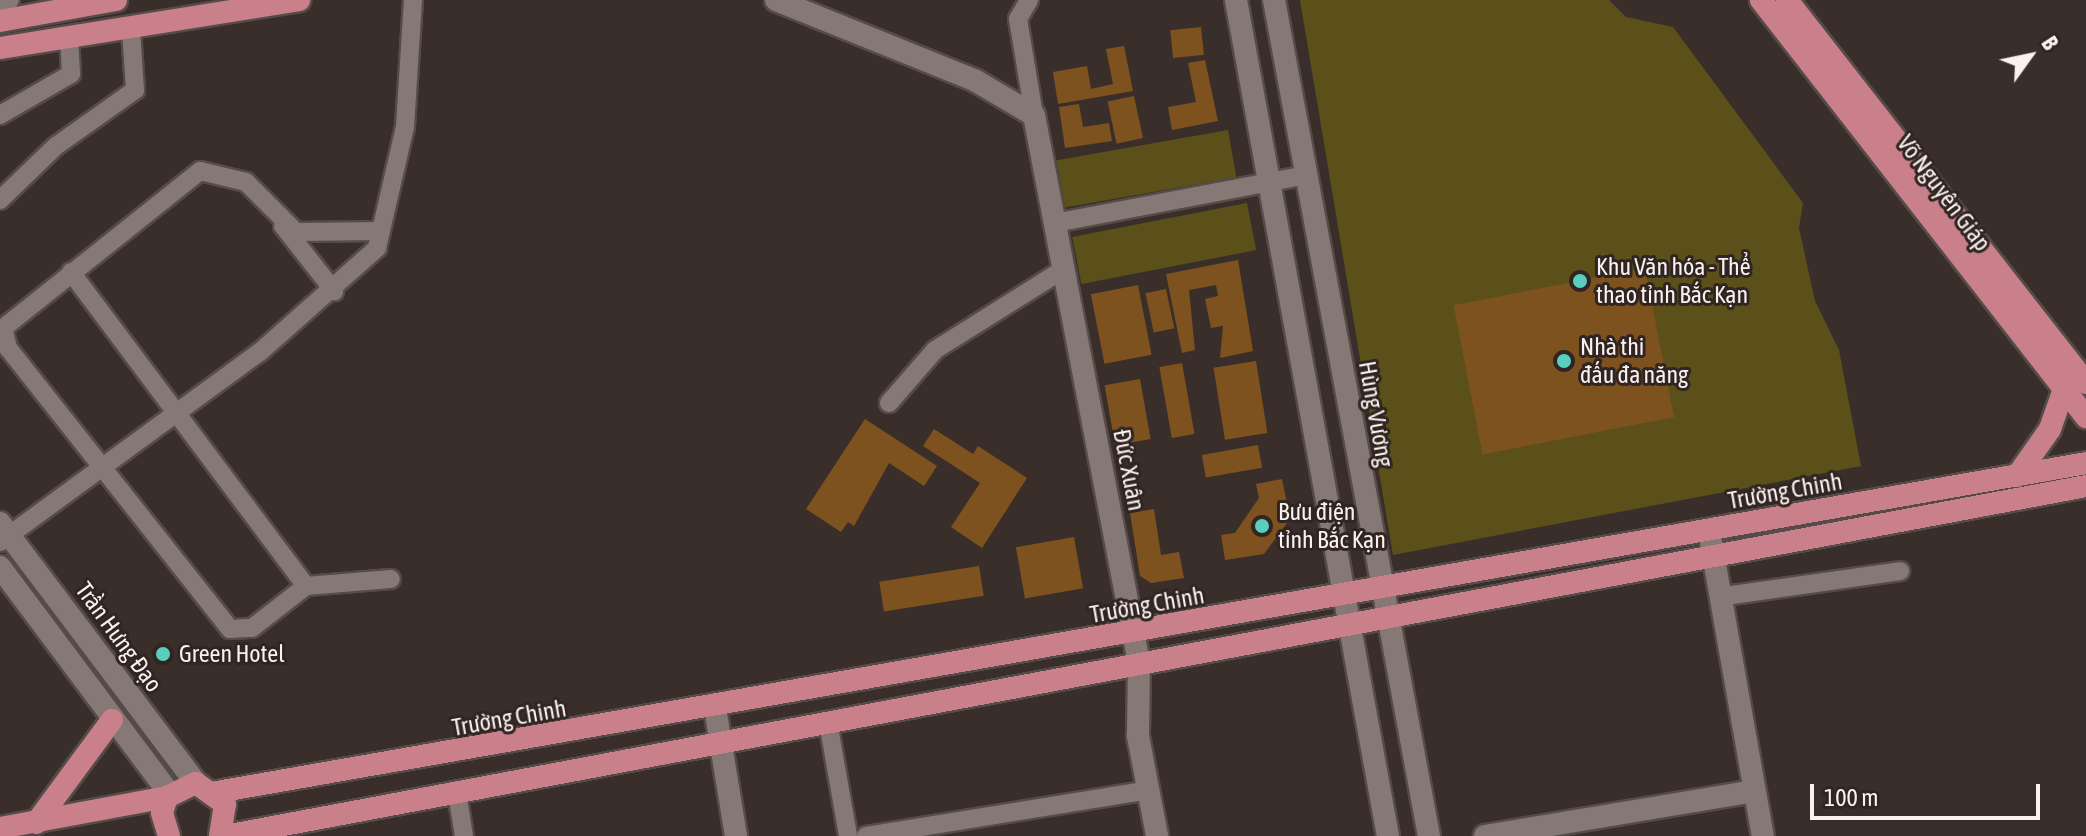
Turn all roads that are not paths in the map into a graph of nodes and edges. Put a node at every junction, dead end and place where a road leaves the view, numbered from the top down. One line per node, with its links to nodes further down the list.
1 (10, 0): 11 (street)
2 (116, 0): 12 (main road)
3 (299, 0): 13 (main road)
4 (413, 0): 23 (street)
5 (776, 0): 17 (street)
6 (1029, 0): 17 (street, Đức Xuân)
7 (1236, 0): 19 (street)
8 (1274, 0): 18 (street, Hùng Vương)
9 (1761, 0): 27 (main road, Võ Nguyên Giáp)
10 (1787, 0): 27 (main road, Võ Nguyên Giáp)
11 (0, 10)
12 (0, 21)
13 (131, 29): 14 (main road); 20 (street)
14 (69, 38): 15 (main road); 16 (street)
15 (0, 48)
16 (0, 115)
17 (1034, 115): 22 (street, Đức Xuân)
18 (1306, 175): 19 (street); 41 (street, Hùng Vương)
19 (1269, 182): 22 (street); 42 (street)
20 (0, 200)
21 (279, 220): 23 (street); 25 (street); 26 (street)
22 (1055, 223): 24 (street, Đức Xuân)
23 (381, 231): 26 (street)
24 (1064, 269): 28 (street); 46 (street, Đức Xuân)
25 (71, 272): 29 (street); 31 (street)
26 (334, 291): 29 (street)
27 (2075, 386): 30 (main road, Võ Nguyên Giáp); 33 (main road)
28 (889, 403)
29 (176, 412): 31 (street); 40 (street)
30 (2086, 417)
31 (100, 463): 35 (street); 40 (street)
32 (2086, 463): 33 (main road, Trường Chinh)
33 (2017, 476): 36 (main road, Trường Chinh)
34 (2086, 486): 36 (main road, Trường Chinh)
35 (3, 533): 54 (street, Trần Hưng Đạo)
36 (1711, 542): 41 (main road, Trường Chinh); 43 (street); 44 (main road, Trường Chinh)
37 (0, 567): 51 (street)
38 (1900, 571): 43 (street)
39 (391, 579): 40 (street)
40 (306, 586)
41 (1382, 589): 42 (main road, Trường Chinh); 44 (street, Hùng Vương)
42 (1344, 596): 45 (street); 46 (main road, Trường Chinh)
43 (1725, 596): 56 (street)
44 (1387, 616): 45 (main road, Trường Chinh); 71 (street, Hùng Vương)
45 (1350, 624): 47 (main road, Trường Chinh); 70 (street)
46 (1133, 634): 47 (street, Đức Xuân); 48 (main road, Trường Chinh)
47 (1139, 663): 50 (main road, Trường Chinh); 55 (street, Đức Xuân)
48 (888, 677): 49 (main road, Trường Chinh); 50 (main road)
49 (715, 708): 53 (street); 57 (main road, Trường Chinh)
50 (894, 709): 52 (main road, Trường Chinh)
51 (112, 720): 59 (street); 60 (main road)
52 (828, 722): 53 (main road, Trường Chinh); 67 (street)
53 (721, 742): 58 (main road, Trường Chinh); 66 (street)
54 (196, 783): 57 (main road); 59 (main road)
55 (1149, 790): 68 (street); 69 (street, Đức Xuân)
56 (1753, 791): 62 (street); 73 (street)
57 (217, 792): 64 (main road)
58 (457, 793): 64 (main road, Trường Chinh); 65 (street)
59 (168, 795): 60 (main road); 63 (main road)
60 (36, 823): 61 (main road)
61 (0, 828)
62 (1563, 829): 72 (street)
63 (169, 836)
64 (222, 836)
65 (464, 836)
66 (736, 836)
67 (848, 836)
68 (866, 836)
69 (1157, 836)
70 (1388, 836)
71 (1429, 836)
72 (1485, 836)
73 (1763, 836)

